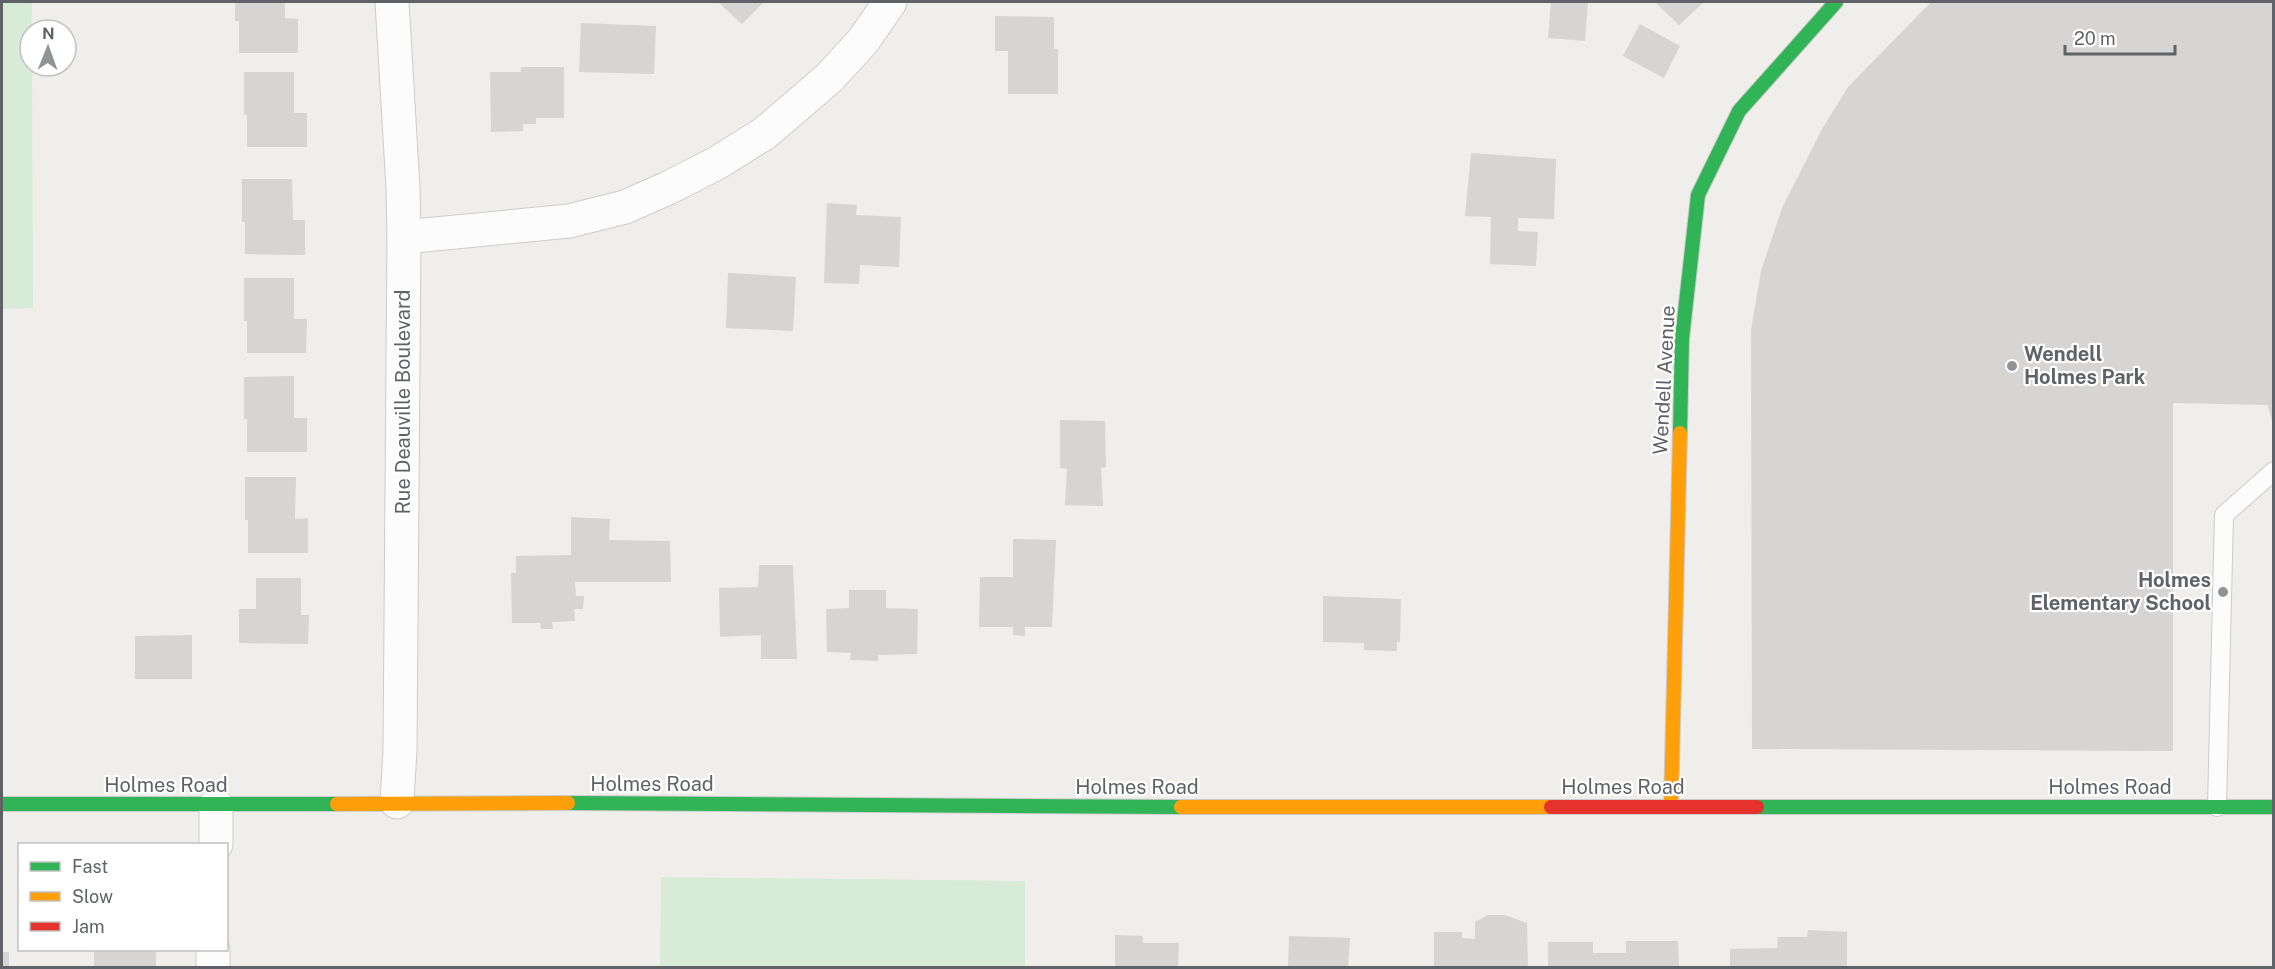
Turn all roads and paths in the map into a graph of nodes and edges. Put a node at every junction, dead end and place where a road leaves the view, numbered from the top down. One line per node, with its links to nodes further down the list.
1 (392, 2): 4 (street, Rue Deauville Boulevard)
2 (890, 2): 4 (street)
3 (1836, 2): 9 (main road, Wendell Avenue)
4 (404, 237): 6 (street, Rue Deauville Boulevard)
5 (2274, 471): 10 (lane)
6 (397, 802): 8 (main road, Holmes Road); 9 (main road, Holmes Road)
7 (2, 804): 8 (main road, Holmes Road)
8 (216, 805): 12 (street)
9 (1671, 806): 10 (main road, Holmes Road)
10 (2217, 807): 11 (main road, Holmes Road)
11 (2274, 807)
12 (216, 843)
13 (213, 951): 14 (street)
14 (213, 968)

